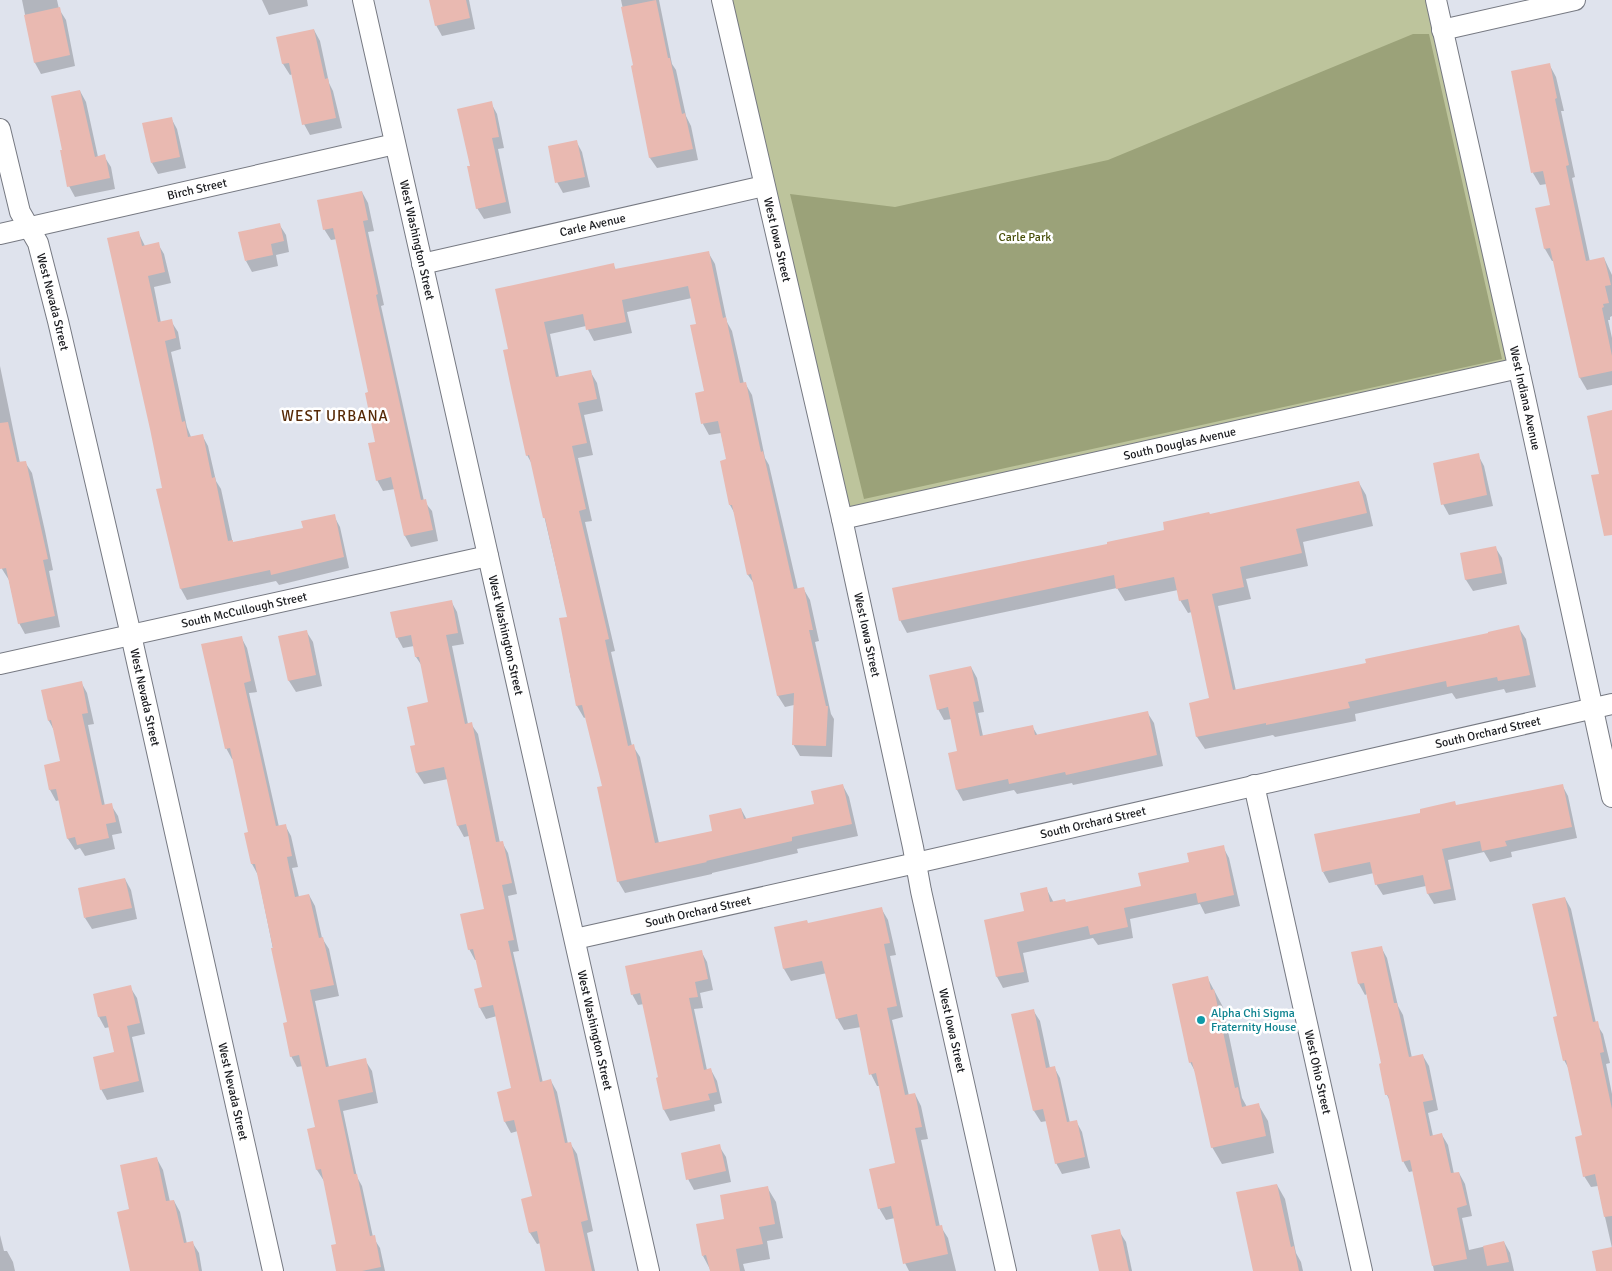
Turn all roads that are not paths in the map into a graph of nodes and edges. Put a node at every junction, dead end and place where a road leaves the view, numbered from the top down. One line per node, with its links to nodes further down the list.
1 (363, 0): 7 (street, West Washington Street)
2 (722, 0): 8 (street, West Iowa Street)
3 (1436, 0): 5 (street, West Indiana Avenue)
4 (1575, 0): 5 (street)
5 (1442, 30): 12 (street, West Indiana Avenue)
6 (0, 129): 9 (street, West Nevada Street)
7 (395, 144): 9 (street, Birch Street); 11 (street, West Washington Street)
8 (764, 186): 11 (street, Carle Avenue); 13 (street, West Iowa Street)
9 (29, 227): 10 (street, Birch Street); 15 (street, West Nevada Street)
10 (0, 234)
11 (422, 264): 14 (street, West Washington Street)
12 (1519, 368): 13 (street, South Douglas Avenue); 18 (street, West Indiana Avenue)
13 (842, 519): 21 (street, West Iowa Street)
14 (488, 556): 15 (street, South McCullough Street); 22 (street, West Washington Street)
15 (131, 635): 16 (street, South McCullough Street); 23 (street, West Nevada Street)
16 (0, 664)
17 (1612, 704): 18 (street, South Orchard Street)
18 (1592, 709): 19 (street, South Orchard Street); 20 (street, West Indiana Avenue)
19 (1254, 785): 21 (street, South Orchard Street); 26 (street, West Ohio Street)
20 (1612, 797)
21 (916, 863): 22 (street, South Orchard Street); 25 (street, West Iowa Street)
22 (575, 939): 24 (street, West Washington Street)
23 (273, 1271)
24 (648, 1271)
25 (1006, 1271)
26 (1362, 1271)

